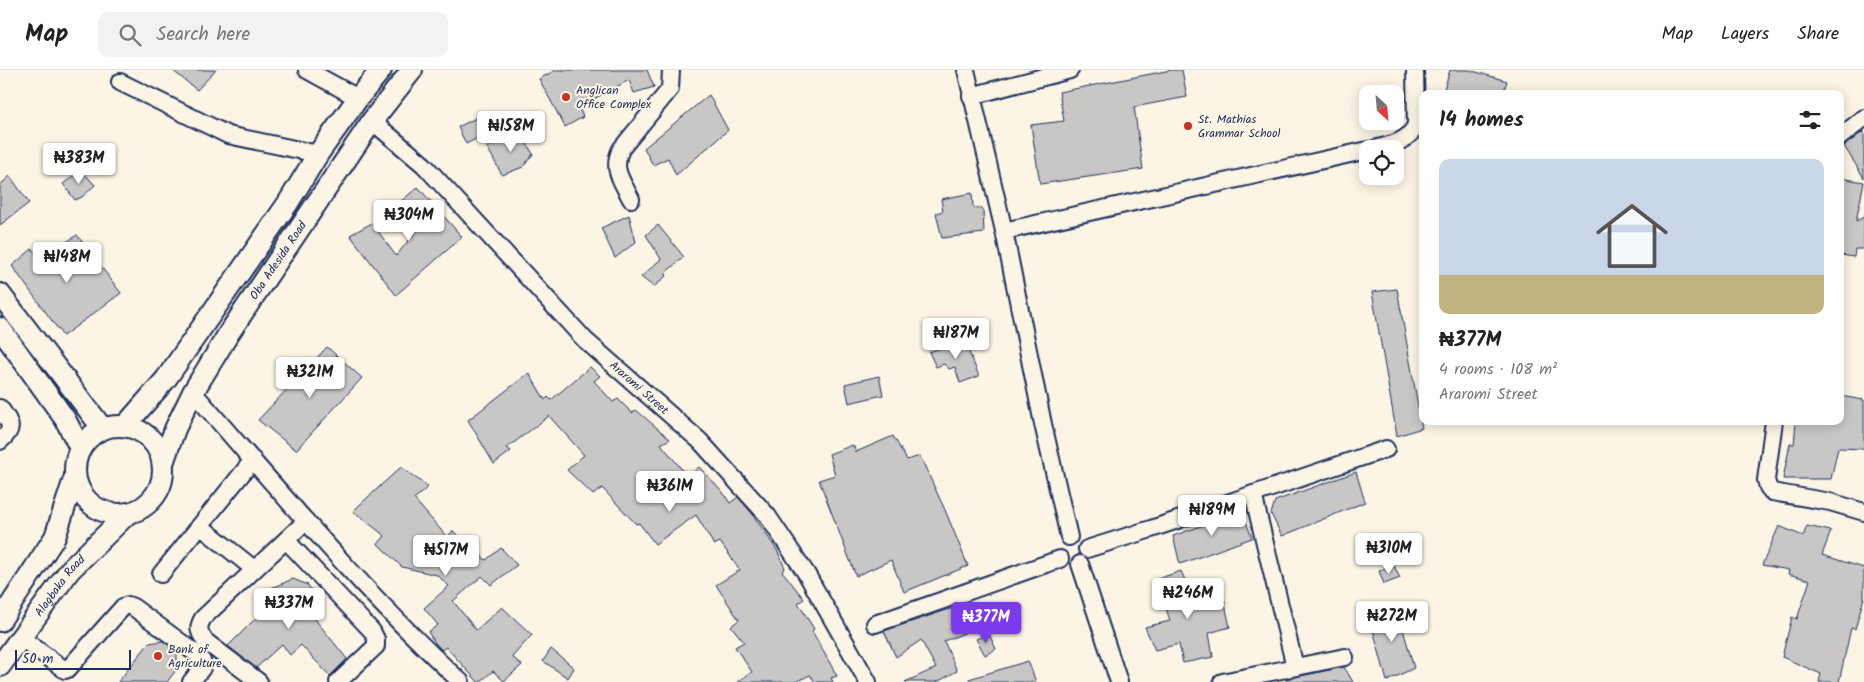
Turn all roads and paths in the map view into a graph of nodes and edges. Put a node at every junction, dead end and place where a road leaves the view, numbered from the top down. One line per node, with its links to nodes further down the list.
1 (306, 70): 10 (street)
2 (381, 70): 10 (main road, Oba Adesida Road)
3 (412, 70): 12 (main road, Oba Adesida Road)
4 (671, 70): 17 (street)
5 (966, 70): 9 (street)
6 (1070, 70): 9 (street)
7 (1415, 70): 14 (street)
8 (120, 82): 16 (street)
9 (971, 96): 18 (street)
10 (358, 98): 16 (main road, Oba Adesida Road)
11 (1864, 118): 13 (street)
12 (372, 121): 21 (main road, Oba Adesida Road); 54 (street, Araromi Street)
13 (1844, 134)
14 (1402, 140)
15 (1359, 152): 18 (street)
16 (318, 154): 24 (main road, Oba Adesida Road)
17 (631, 199)
18 (1004, 231): 37 (street)
19 (0, 294): 25 (main road)
20 (0, 328): 27 (main road)
21 (194, 392): 29 (street); 30 (main road, Oba Adesida Road)
22 (0, 408): 26 (street)
23 (1773, 425): 33 (street)
24 (125, 426): 25 (main road); 30 (main road)
25 (103, 429): 27 (main road)
26 (0, 441)
27 (80, 448): 31 (main road)
28 (1386, 449): 32 (street)
29 (253, 460): 35 (street); 36 (street)
30 (163, 463): 34 (main road)
31 (74, 476): 34 (main road); 44 (main road)
32 (1253, 494): 39 (street); 49 (street)
33 (1864, 512)
34 (128, 513): 46 (main road, Alagbaka Road)
35 (306, 521): 38 (street); 53 (street)
36 (200, 526): 42 (street); 43 (street)
37 (1069, 537): 39 (street); 40 (street)
38 (286, 540): 42 (street); 52 (street)
39 (1086, 548): 41 (street)
40 (1060, 559): 41 (street); 45 (street)
41 (1080, 564): 55 (street)
42 (254, 569): 51 (street)
43 (161, 574)
44 (0, 621)
45 (876, 624)
46 (20, 637): 48 (main road, Alagbaka Road); 50 (street)
47 (1345, 657): 49 (street)
48 (0, 666)
49 (1295, 667): 56 (street)
50 (191, 682)
51 (259, 682)
52 (338, 682)
53 (461, 682)
54 (868, 682)
55 (1119, 682)
56 (1222, 682)

